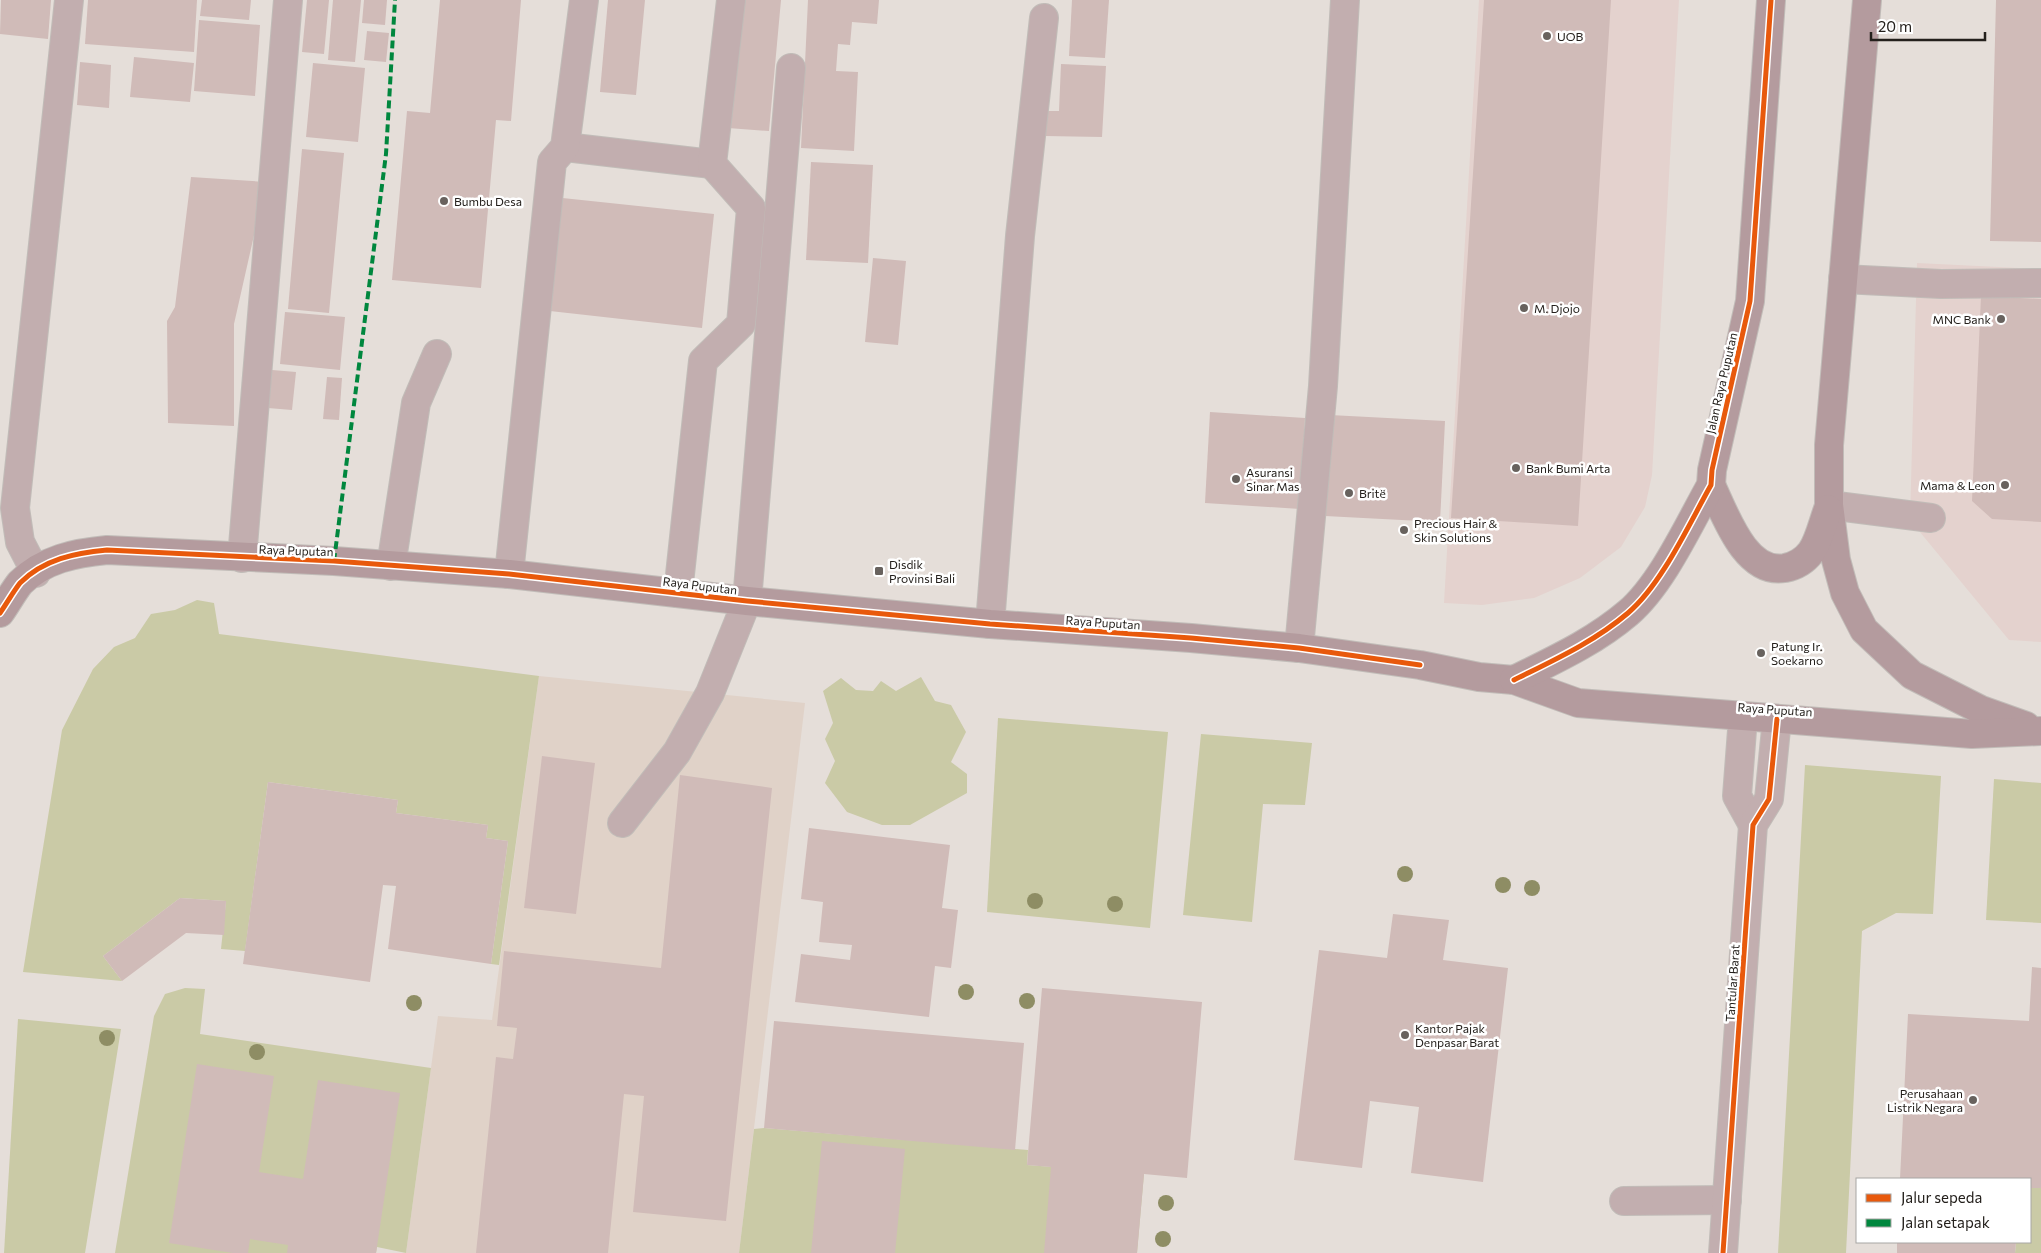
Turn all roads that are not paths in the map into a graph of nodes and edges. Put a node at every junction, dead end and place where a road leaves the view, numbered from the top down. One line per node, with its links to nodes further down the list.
1 (69, 0): 20 (street)
2 (288, 0): 18 (street)
3 (584, 0): 10 (street)
4 (731, 0): 11 (street)
5 (1345, 0): 26 (street)
6 (1771, 0): 15 (main road, Jalan Raya Puputan)
7 (1867, 0): 12 (main road)
8 (1044, 18): 25 (street)
9 (791, 68): 23 (street)
10 (565, 147): 11 (street); 21 (street)
11 (712, 164): 22 (street)
12 (1843, 279): 13 (street); 16 (main road)
13 (2041, 283)
14 (437, 354): 19 (street)
15 (1711, 485): 16 (main road); 27 (main road, Jalan Raya Puputan)
16 (1829, 505): 17 (street); 30 (main road)
17 (1931, 518)
18 (242, 558): 19 (main road, Raya Puputan); 20 (main road, Raya Puputan)
19 (391, 566): 21 (main road, Raya Puputan)
20 (36, 573): 24 (main road, Raya Puputan)
21 (509, 574): 22 (main road, Raya Puputan)
22 (678, 593): 23 (main road, Raya Puputan)
23 (748, 601): 25 (main road, Raya Puputan); 31 (street)
24 (0, 613)
25 (990, 624): 26 (main road, Raya Puputan)
26 (1299, 648): 27 (main road, Raya Puputan)
27 (1514, 680): 28 (main road, Raya Puputan)
28 (1743, 717): 29 (main road, Raya Puputan); 32 (street)
29 (1777, 719): 30 (main road, Raya Puputan); 32 (street, Tantular Barat)
30 (2040, 731)
31 (622, 823)
32 (1754, 825): 33 (street, Tantular Barat)
33 (1727, 1200): 34 (street); 35 (street, Tantular Barat)
34 (1624, 1201)
35 (1723, 1253)

